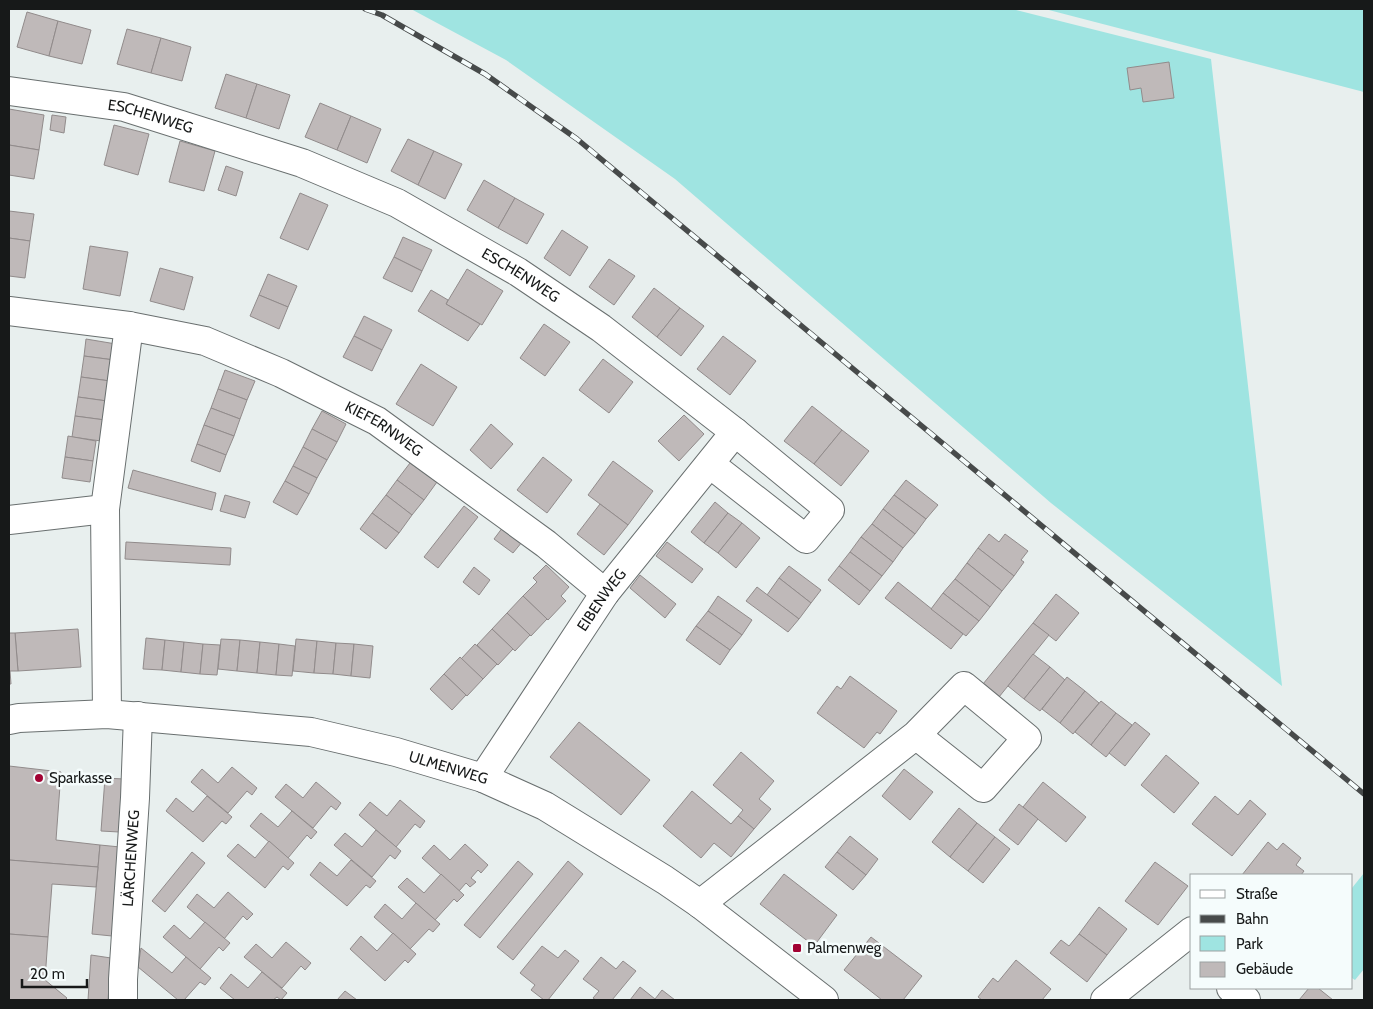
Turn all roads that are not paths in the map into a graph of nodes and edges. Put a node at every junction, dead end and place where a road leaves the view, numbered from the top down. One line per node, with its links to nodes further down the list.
1 (9, 91): 4 (street, ESCHENWEG)
2 (9, 310): 3 (street, KIEFERNWEG)
3 (129, 326): 6 (street); 8 (street, KIEFERNWEG)
4 (735, 432): 5 (street, EIBENWEG); 5 (street, ESCHENWEG)
5 (710, 464): 8 (street, EIBENWEG)
6 (106, 509): 7 (street); 9 (street)
7 (9, 520)
8 (605, 593): 13 (street, EIBENWEG)
9 (107, 714): 10 (street, ULMENWEG); 11 (street, ULMENWEG)
10 (138, 716): 13 (street, ULMENWEG); 18 (street, LÄRCHENWEG)
11 (9, 720)
12 (916, 735): 14 (street)
13 (483, 778): 14 (street, ULMENWEG)
14 (700, 904): 19 (street, ULMENWEG)
15 (1186, 944): 20 (street)
16 (1232, 989): 21 (street)
17 (1261, 989): 22 (street)
18 (124, 1000)
19 (824, 1000)
20 (1105, 1000)
21 (1246, 1000)
22 (1251, 1000)

